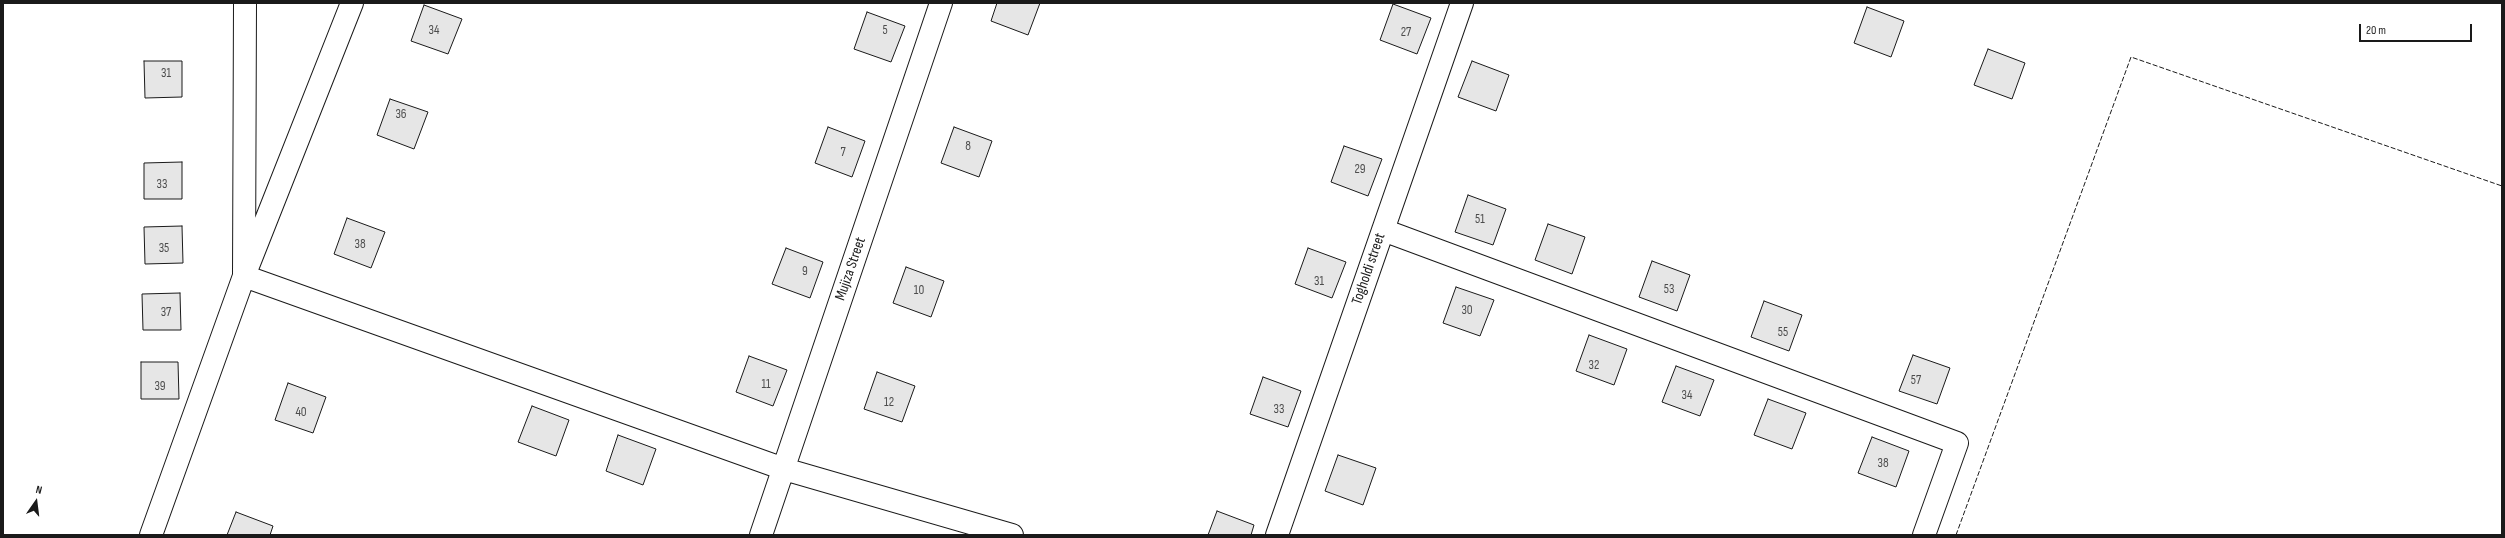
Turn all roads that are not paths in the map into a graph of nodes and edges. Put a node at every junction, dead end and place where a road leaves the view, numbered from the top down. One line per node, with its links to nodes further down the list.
1 (245, 3): 6 (street)
2 (352, 3): 6 (street)
3 (941, 3): 7 (street, Mujiza Street)
4 (1462, 3): 5 (street, Togholdi street)
5 (1383, 230): 11 (street, Togholdi street); 12 (street)
6 (244, 276): 7 (street); 8 (street)
7 (784, 469): 9 (street, Mujiza Street); 10 (street)
8 (151, 535)
9 (761, 535)
10 (1012, 535)
11 (1277, 535)
12 (1924, 535)

